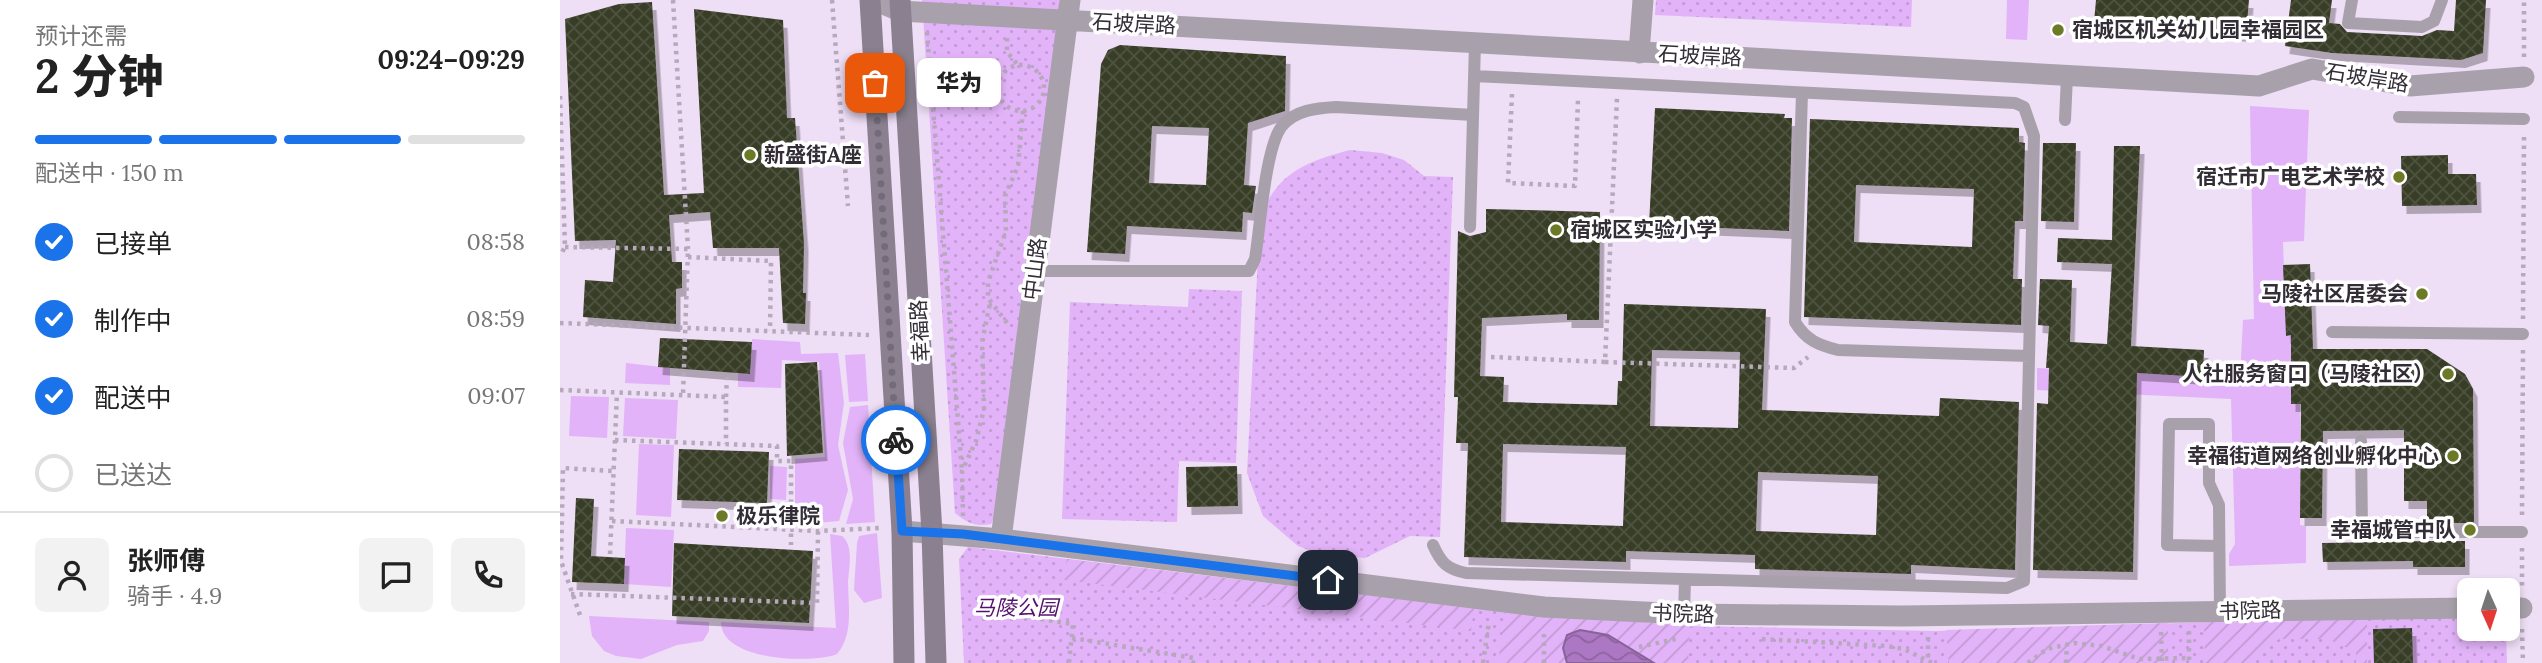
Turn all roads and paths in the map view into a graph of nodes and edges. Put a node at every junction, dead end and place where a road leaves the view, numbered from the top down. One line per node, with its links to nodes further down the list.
1 (673, 0): 30 (path)
2 (832, 0): 27 (path)
3 (872, 0): 7 (street, 石坡岸路); 58 (main road, 幸福路)
4 (1643, 0): 12 (street)
5 (2351, 0): 6 (lane)
6 (2442, 0)
7 (900, 6): 9 (street, 石坡岸路); 61 (main road, 幸福路)
8 (1069, 10): 10 (street, 石坡岸路); 11 (street, 石坡岸路); 33 (street, 中山路)
9 (925, 13): 10 (street, 石坡岸路); 55 (path)
10 (1005, 17): 13 (path)
11 (1475, 43): 12 (street, 石坡岸路); 14 (lane)
12 (1639, 53): 15 (street, 石坡岸路)
13 (1018, 65): 22 (path); 22 (path)
14 (1474, 76): 17 (lane); 23 (lane)
15 (2067, 76): 16 (street, 石坡岸路); 26 (lane)
16 (2524, 76)
17 (1513, 78): 18 (lane); 18 (path)
18 (1579, 81): 19 (lane)
19 (1618, 83): 20 (lane); 45 (path)
20 (1802, 93): 42 (lane); 43 (lane)
21 (560, 96): 29 (path)
22 (1024, 110): 34 (path)
23 (1473, 115): 28 (lane); 33 (lane)
24 (2399, 117): 25 (lane)
25 (2524, 119)
26 (2065, 120)
27 (848, 206)
28 (1471, 228)
29 (565, 247): 30 (path); 31 (path)
30 (688, 249): 32 (path)
31 (560, 256)
32 (688, 257): 36 (path); 37 (path)
33 (1035, 271): 41 (street, 中山路)
34 (990, 302): 41 (path); 55 (path)
35 (560, 323): 36 (path)
36 (686, 328): 37 (path); 49 (path)
37 (770, 331): 39 (path)
38 (2332, 332): 40 (lane)
39 (877, 334)
40 (2523, 334)
41 (1027, 339): 63 (street, 中山路)
42 (1816, 344): 43 (lane); 45 (path)
43 (2029, 356): 68 (lane)
44 (1491, 358): 45 (path)
45 (1605, 362)
46 (727, 377): 50 (path)
47 (560, 390): 48 (path)
48 (617, 393): 49 (path); 51 (path)
49 (683, 396): 50 (path)
50 (726, 397): 53 (path)
51 (615, 440): 53 (path); 54 (path)
52 (2361, 441): 60 (lane)
53 (726, 444): 57 (path)
54 (614, 471): 56 (path); 69 (path)
55 (962, 471): 62 (path)
56 (611, 521): 57 (path); 67 (path)
57 (791, 529): 59 (path); 64 (path)
58 (892, 529): 59 (path); 61 (street, 书院路); 85 (main road, 幸福路)
59 (818, 531): 69 (path)
60 (2522, 532)
61 (932, 533): 62 (street, 书院路); 86 (main road, 幸福路)
62 (963, 534): 63 (street, 书院路)
63 (1001, 539): 70 (street, 书院路)
64 (791, 545)
65 (1433, 545): 68 (lane)
66 (2219, 546): 66 (lane); 74 (lane)
67 (610, 554)
68 (1685, 580): 76 (lane)
69 (571, 594): 77 (path)
70 (1491, 601): 76 (street, 书院路); 89 (path)
71 (2457, 608): 74 (street, 书院路)
72 (2160, 612): 73 (street, 书院路); 76 (street, 书院路); 83 (path)
73 (2188, 612): 74 (street, 书院路); 84 (path)
74 (2220, 612)
75 (1007, 614): 79 (path)
76 (1684, 614)
77 (580, 615)
78 (1685, 636): 82 (path)
79 (1072, 638): 87 (path); 88 (path)
80 (1751, 639): 90 (path)
81 (2067, 644): 83 (path); 91 (path); 92 (path)
82 (1639, 647)
83 (2162, 661): 84 (path)
84 (2189, 661)
85 (904, 663)
86 (936, 663)
87 (1069, 663)
88 (1193, 663)
89 (1483, 663)
90 (1932, 663)
91 (2028, 663)
92 (2066, 663)

